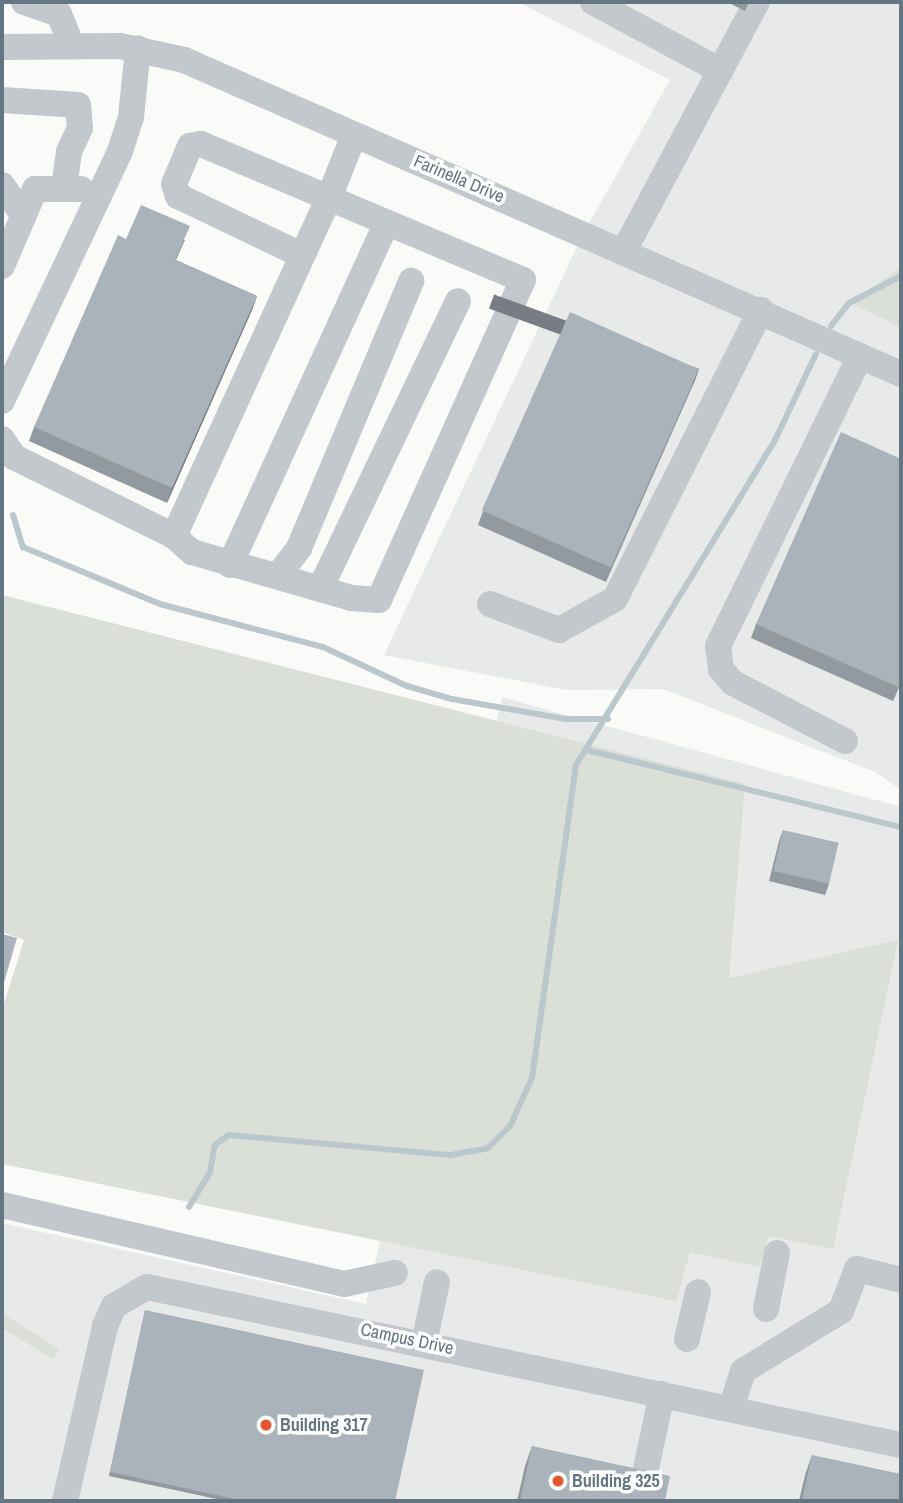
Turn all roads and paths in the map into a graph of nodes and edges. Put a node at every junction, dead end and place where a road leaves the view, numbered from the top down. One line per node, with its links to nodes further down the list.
1 (24, 2): 4 (street)
2 (593, 2): 7 (street)
3 (757, 2): 7 (street)
4 (72, 46): 5 (street, Farinella Drive); 6 (street, Farinella Drive)
5 (2, 47)
6 (138, 48): 9 (street, Farinella Drive); 12 (street)
7 (721, 71): 16 (street)
8 (2, 100): 11 (street)
9 (354, 135): 13 (street); 16 (street, Farinella Drive)
10 (2, 185): 14 (street)
11 (64, 186): 12 (street); 14 (street)
12 (98, 191): 24 (street)
13 (328, 198): 15 (street); 17 (street); 17 (street)
14 (23, 215): 18 (street)
15 (386, 224): 27 (street); 29 (street)
16 (625, 250): 21 (street, Farinella Drive)
17 (301, 255): 26 (street)
18 (2, 266)
19 (411, 281): 28 (street)
20 (458, 301): 29 (street)
21 (761, 310): 22 (street, Farinella Drive); 30 (street)
22 (860, 356): 23 (street, Farinella Drive); 31 (street)
23 (901, 374)
24 (2, 400)
25 (6, 452): 26 (street)
26 (174, 536): 27 (street)
27 (230, 565): 28 (street)
28 (279, 575): 29 (street)
29 (320, 589)
30 (490, 604)
31 (845, 741)
32 (2, 1205): 34 (street)
33 (777, 1253): 38 (street)
34 (394, 1273)
35 (901, 1280): 44 (street)
36 (437, 1282): 41 (street)
37 (698, 1292): 40 (street)
38 (766, 1309)
39 (381, 1333): 41 (street, Campus Drive); 42 (street); 47 (street, Campus Drive)
40 (687, 1339)
41 (424, 1343): 43 (street, Campus Drive)
42 (374, 1364)
43 (662, 1394): 44 (street, Campus Drive); 46 (street)
44 (731, 1408): 45 (street, Campus Drive)
45 (901, 1445)
46 (642, 1487)
47 (65, 1501)

